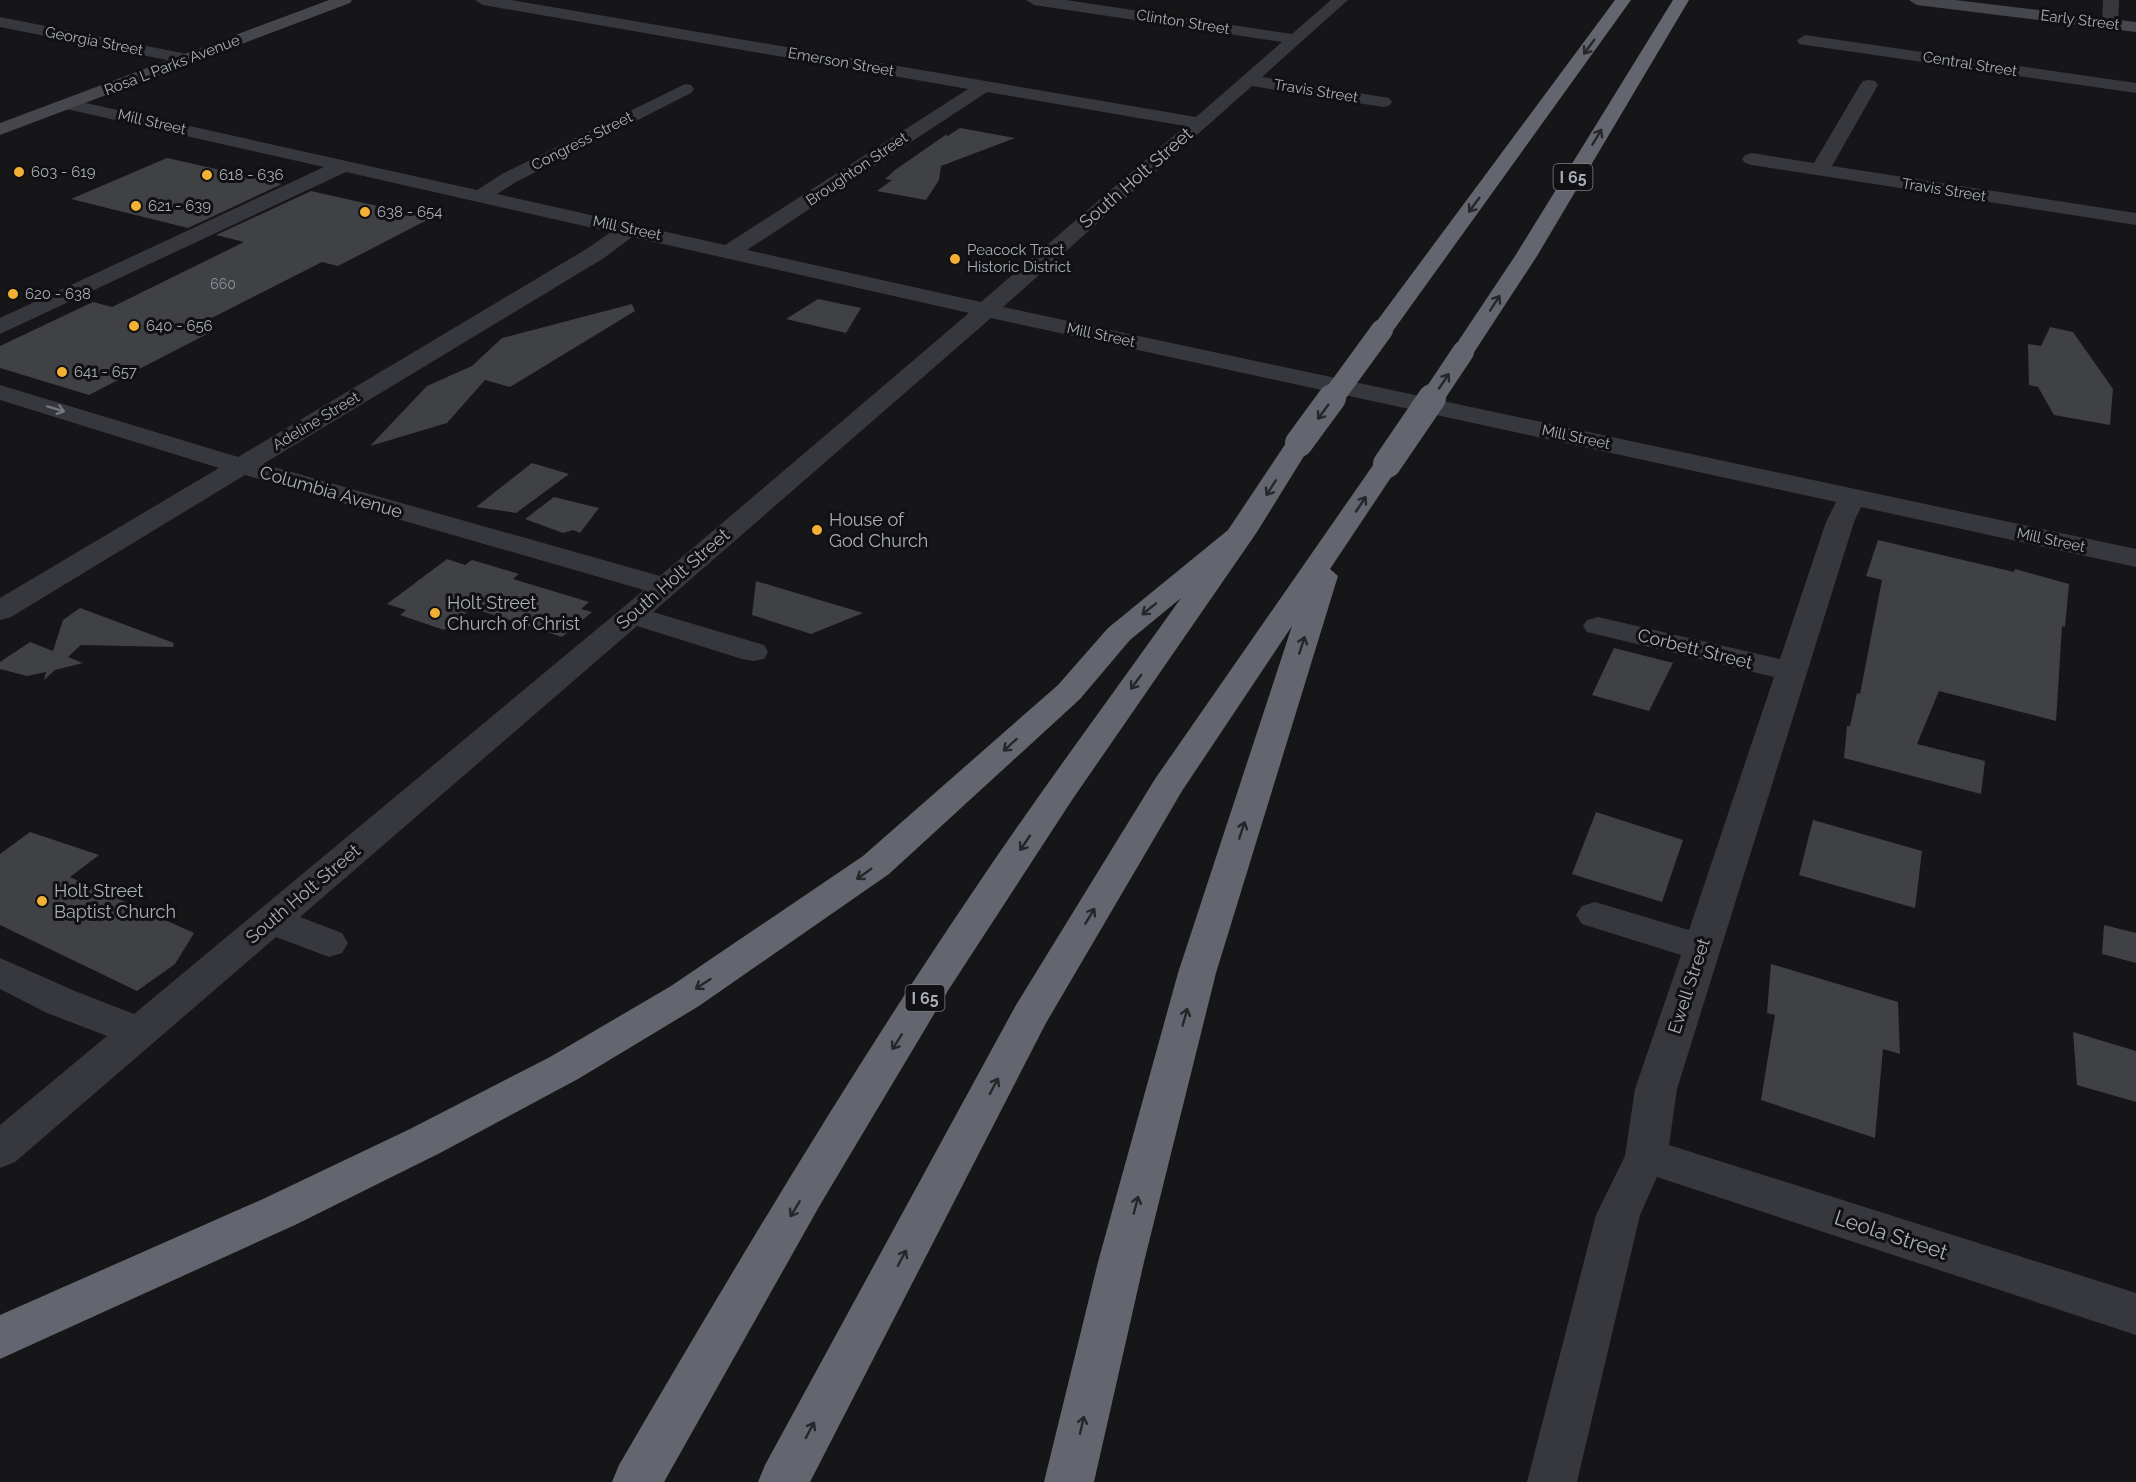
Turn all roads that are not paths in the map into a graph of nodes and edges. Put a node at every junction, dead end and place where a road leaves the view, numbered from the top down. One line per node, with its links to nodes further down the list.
1 (344, 0): 14 (street, Rosa L Parks Avenue)
2 (483, 0): 17 (street, Emerson Street)
3 (1035, 0): 12 (street, Clinton Street)
4 (1340, 0): 12 (street, South Holt Street)
5 (1623, 0): 36 (highway, I 65, one-way to 36, bridge)
6 (1682, 0): 37 (highway, I 65, one-way to 6, bridge)
7 (1917, 0): 10 (street, Early Street)
8 (2111, 0): 10 (street)
9 (0, 22): 14 (street, Georgia Street)
10 (2110, 24): 11 (street, Early Street)
11 (2136, 27)
12 (1296, 39): 15 (street, South Holt Street)
13 (1805, 40): 18 (street, Central Street)
14 (187, 59): 21 (street, Rosa L Parks Avenue)
15 (1248, 80): 20 (street, Travis Street); 22 (street, South Holt Street)
16 (1869, 85): 26 (street)
17 (982, 87): 22 (street, Emerson Street); 30 (street, Broughton Street)
18 (2136, 88)
19 (685, 89): 27 (street, Congress Street)
20 (1383, 102)
21 (68, 104): 23 (street, Rosa L Parks Avenue); 25 (street, Mill Street)
22 (1199, 123): 31 (street, South Holt Street)
23 (0, 129)
24 (1752, 159): 26 (street, Travis Street)
25 (345, 165): 27 (street, Mill Street); 32 (street)
26 (1820, 170): 28 (street, Travis Street)
27 (480, 196): 29 (street, Mill Street)
28 (2136, 219)
29 (630, 229): 30 (street, Mill Street); 34 (street, Adeline Street)
30 (731, 251): 31 (street, Mill Street)
31 (986, 310): 35 (street, Mill Street); 39 (street, South Holt Street)
32 (0, 327)
33 (0, 392): 34 (street, Columbia Avenue, one-way to 34)
34 (241, 466): 39 (street, Columbia Avenue); 40 (street, Adeline Street)
35 (1852, 497): 38 (street, Mill Street); 44 (street, Ewell Street)
36 (1243, 532): 54 (highway, one-way to 54); 55 (highway, I 65, one-way to 55)
37 (1334, 543): 56 (highway, I 65, one-way to 37); 57 (highway, one-way to 37)
38 (2136, 558)
39 (664, 586): 41 (street, South Holt Street)
40 (0, 611)
41 (632, 615): 43 (street); 46 (street, South Holt Street)
42 (1598, 626): 44 (street, Corbett Street)
43 (753, 652)
44 (1792, 671): 48 (street, Ewell Street)
45 (1595, 915): 48 (street)
46 (272, 921): 47 (street); 50 (street, South Holt Street)
47 (329, 943)
48 (1701, 947): 52 (street, Ewell Street)
49 (0, 972): 50 (street)
50 (138, 1032): 51 (street, South Holt Street)
51 (0, 1150)
52 (1646, 1156): 53 (street, Leola Street); 58 (street, Ewell Street)
53 (2136, 1314)
54 (0, 1338)
55 (637, 1482)
56 (783, 1482)
57 (1069, 1482)
58 (1552, 1482)

